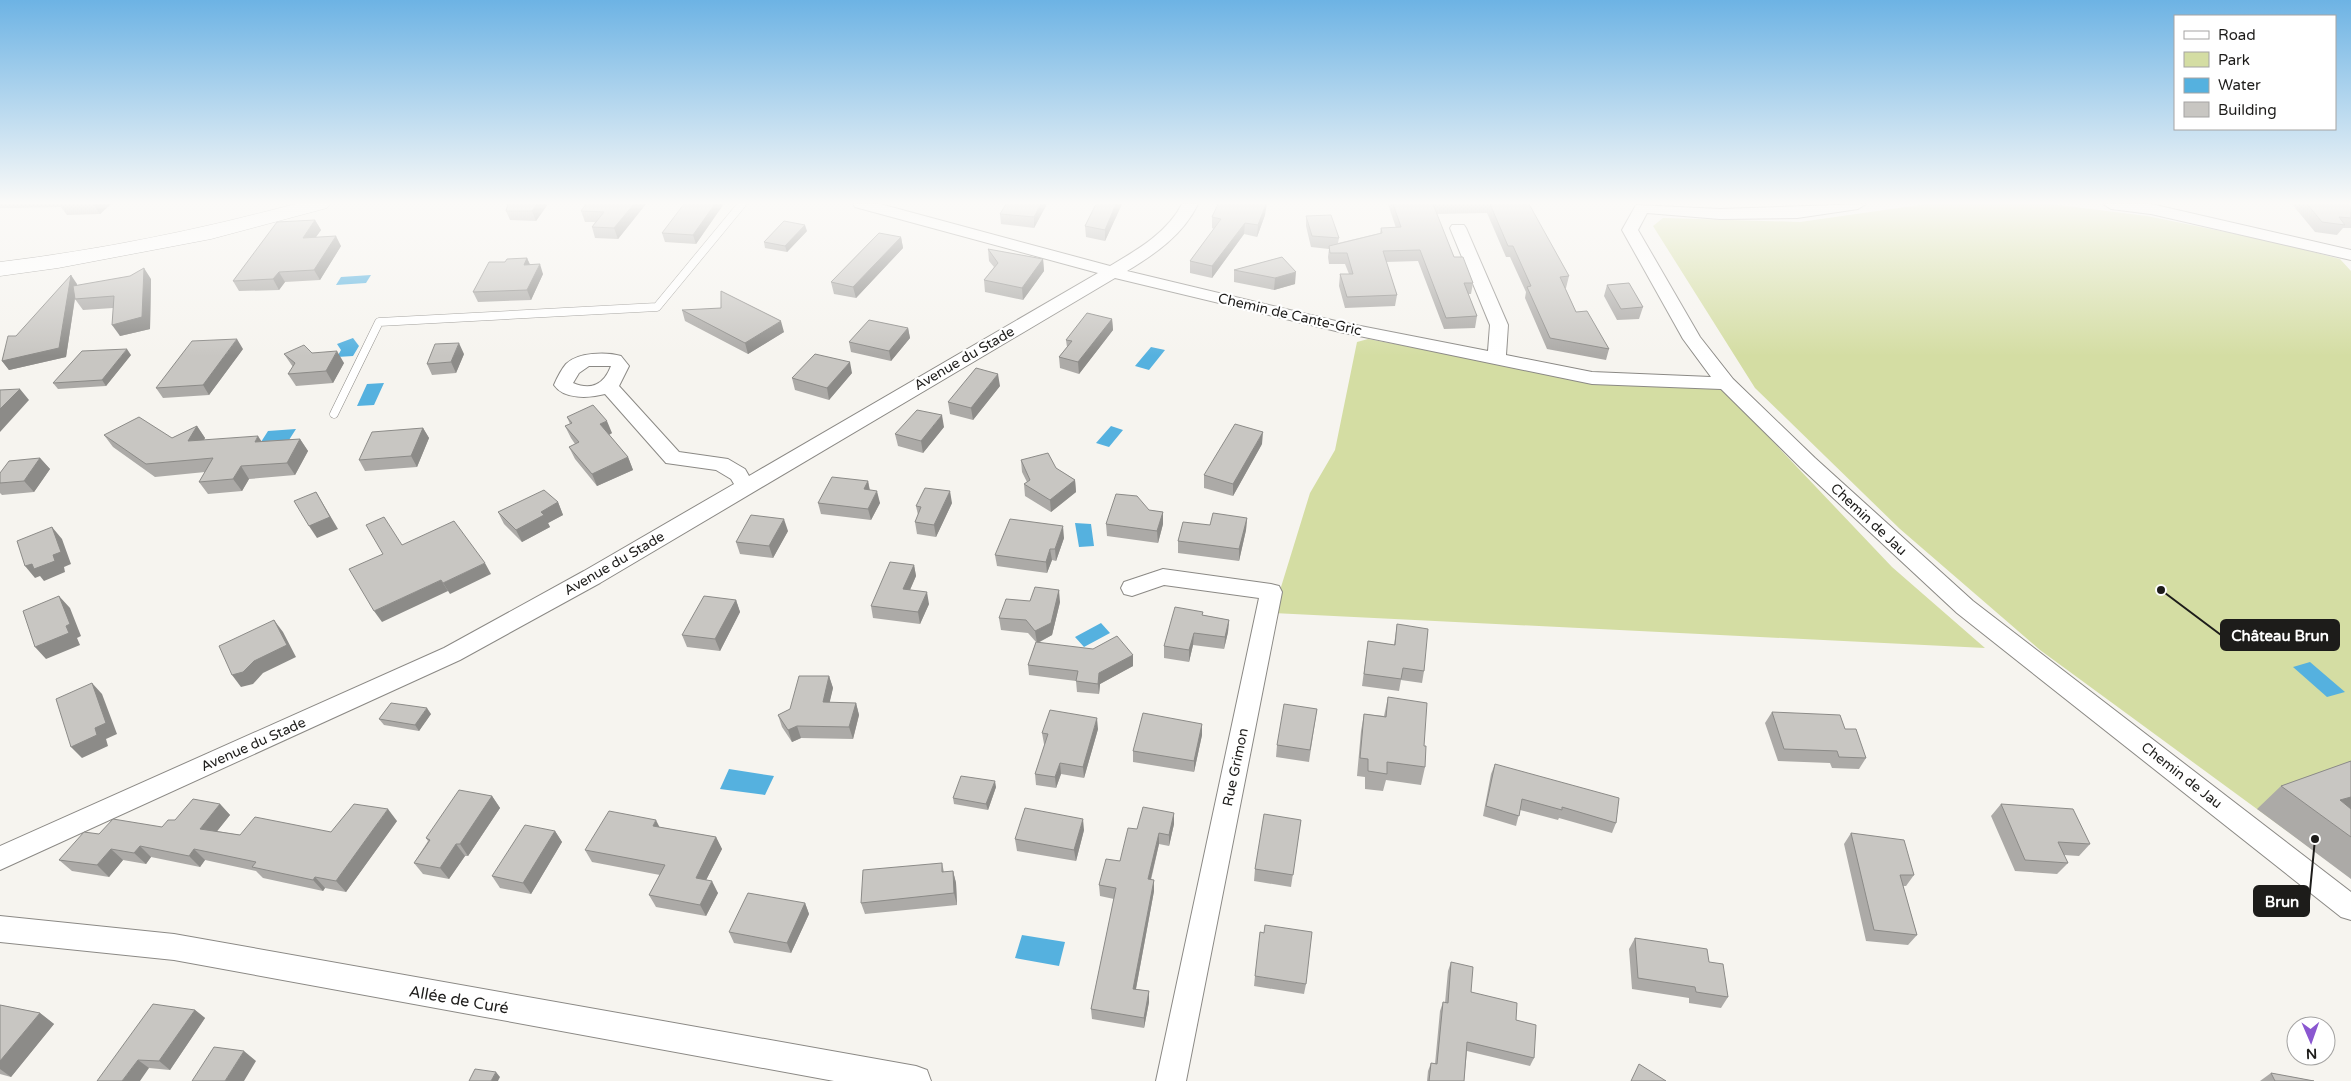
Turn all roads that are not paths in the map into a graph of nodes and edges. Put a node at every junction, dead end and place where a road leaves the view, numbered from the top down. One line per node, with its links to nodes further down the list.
1 (98, 254): 7 (main road)
2 (700, 254): 12 (lane)
3 (1047, 254): 8 (street, Chemin de Cante-Gric)
4 (1142, 254): 8 (street, Avenue du Stade)
5 (1469, 254): 9 (street)
6 (1644, 254): 10 (street, Chemin de Jau)
7 (0, 269)
8 (1112, 272): 9 (street, Chemin de Cante-Gric); 13 (street, Avenue du Stade)
9 (1497, 359): 10 (street, Chemin de Cante-Gric)
10 (1726, 383): 16 (street, Chemin de Jau)
11 (608, 386): 13 (street)
12 (334, 414)
13 (746, 486): 15 (street, Avenue du Stade)
14 (1132, 588): 19 (street, Rue Grimon)
15 (0, 858)
16 (2351, 908)
17 (0, 929): 18 (street, Allée de Curé)
18 (916, 1081)
19 (1171, 1081)

